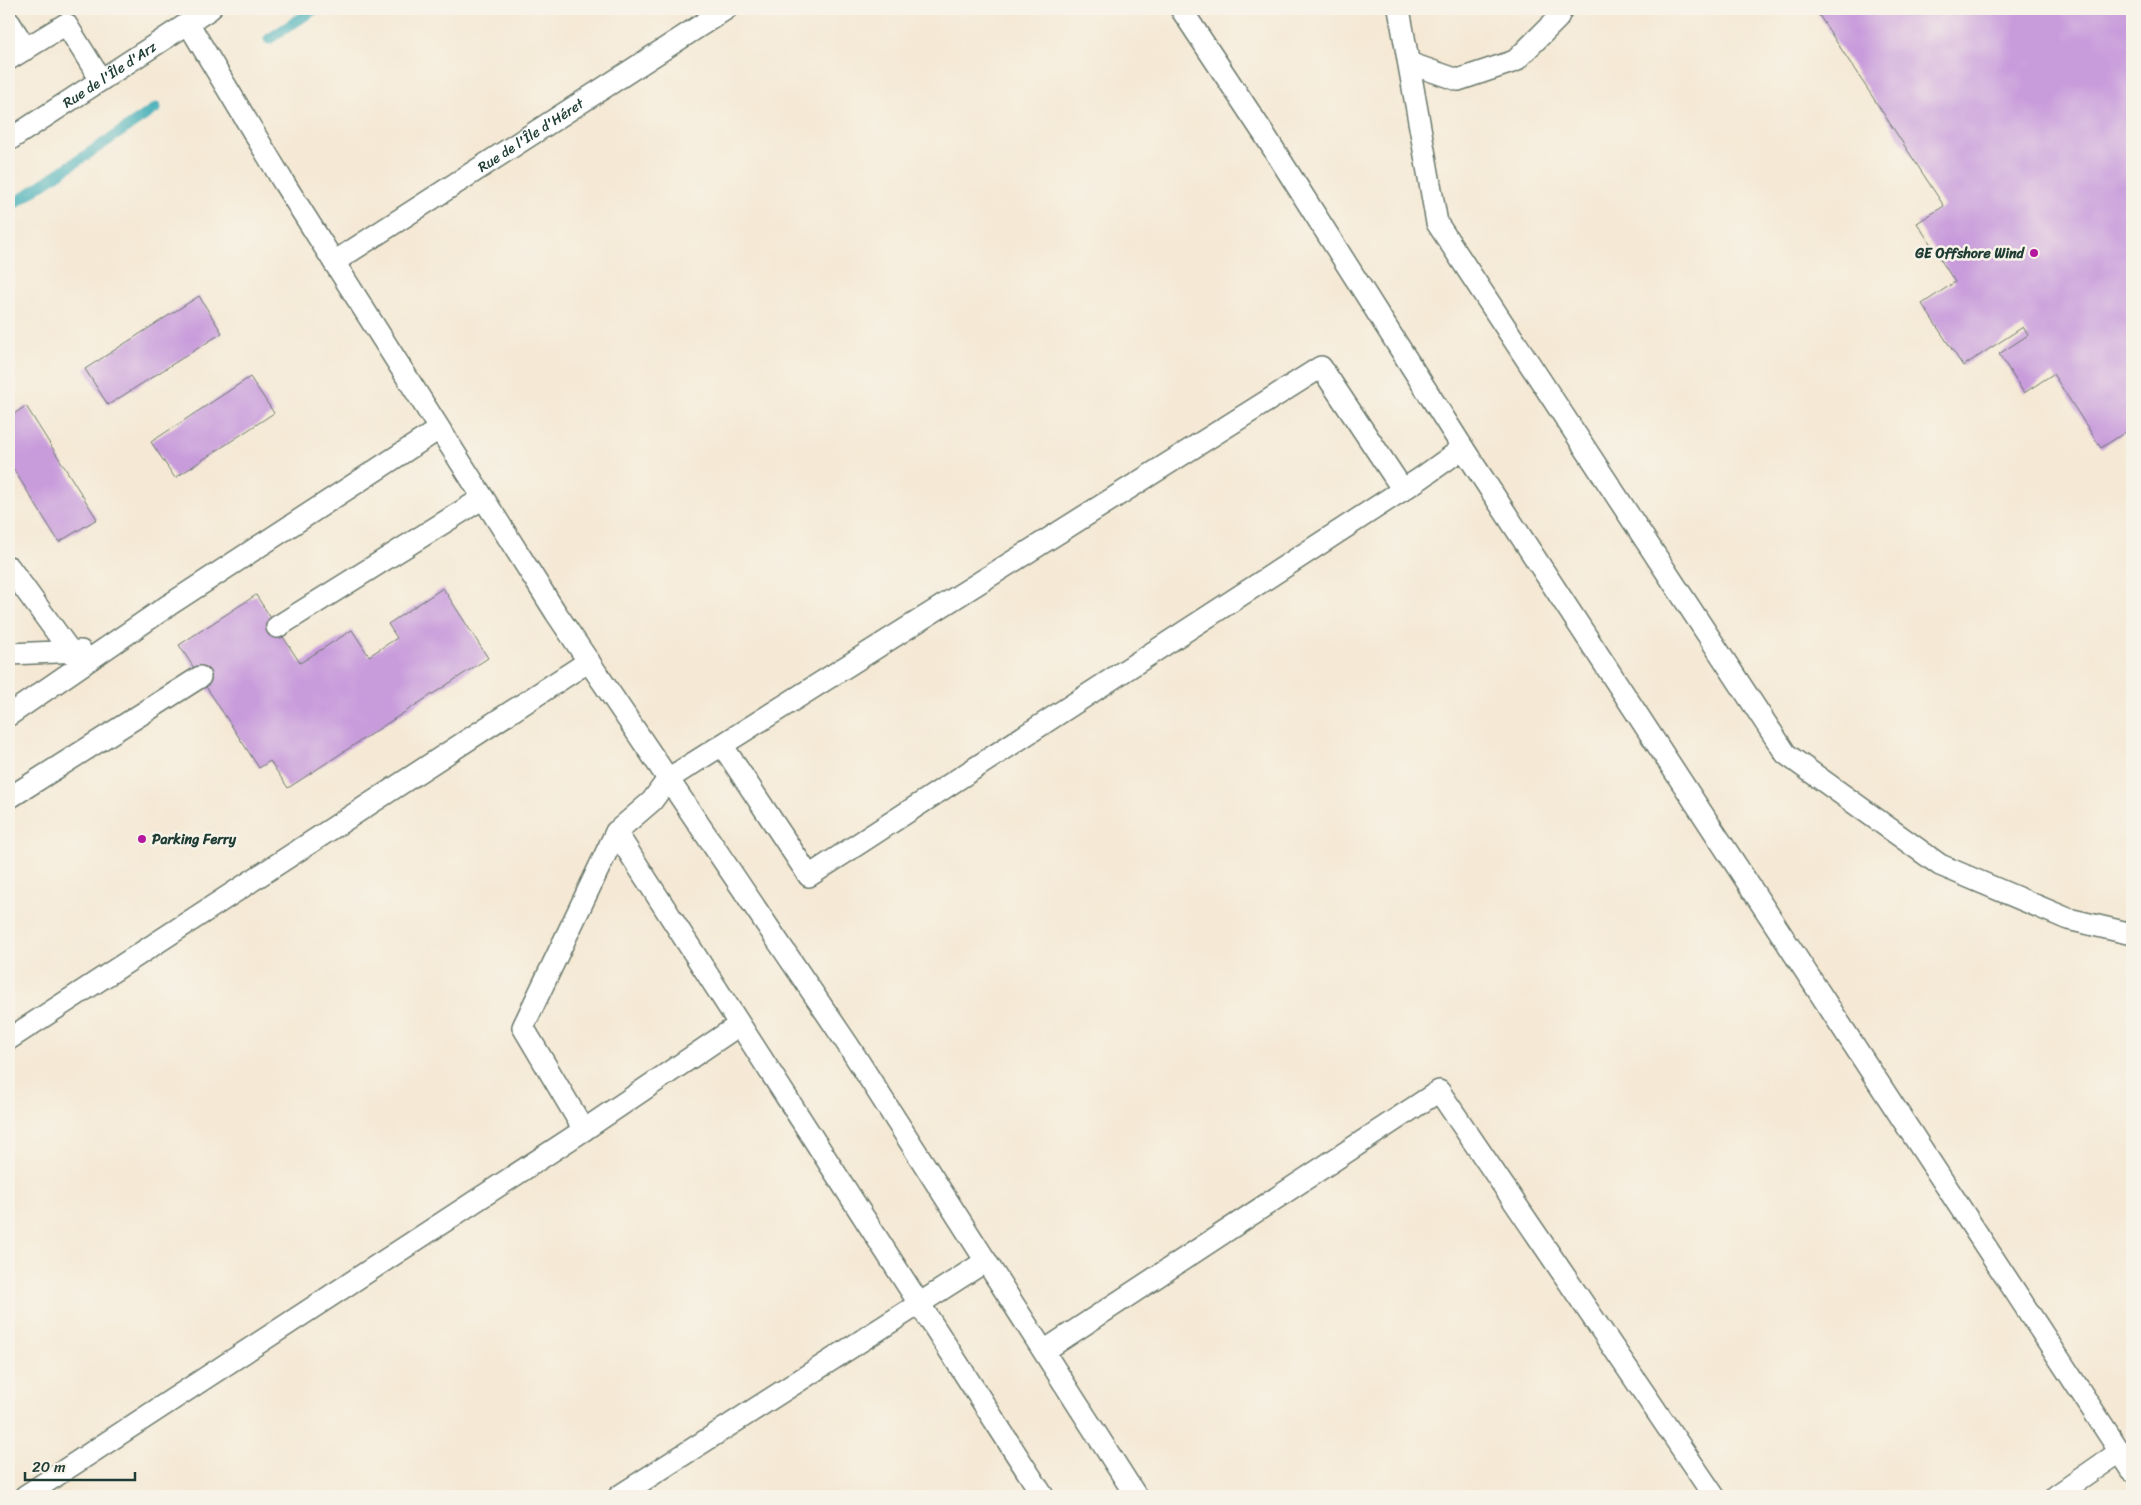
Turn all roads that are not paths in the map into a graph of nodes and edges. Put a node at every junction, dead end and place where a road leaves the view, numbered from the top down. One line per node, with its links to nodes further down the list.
1 (210, 9): 7 (lane, Rue de l'Île d'Arz)
2 (726, 9): 12 (lane, Rue de l'Île d'Héret)
3 (1181, 9): 14 (lane)
4 (1399, 9): 9 (lane)
5 (1562, 9): 9 (lane)
6 (9, 22): 8 (lane)
7 (188, 23): 10 (lane, Rue de l'Île d'Arz); 12 (lane)
8 (17, 54): 10 (lane)
9 (1409, 63): 29 (lane)
10 (101, 80): 11 (lane, Rue de l'Île d'Arz)
11 (9, 140)
12 (334, 262): 13 (lane)
13 (439, 429): 16 (lane); 19 (lane)
14 (1463, 448): 15 (lane); 36 (lane)
15 (1403, 490): 25 (lane); 25 (lane)
16 (483, 498): 18 (lane); 22 (lane)
17 (9, 567): 20 (lane)
18 (277, 627)
19 (104, 650): 20 (lane); 24 (lane)
20 (70, 651): 21 (lane)
21 (9, 654)
22 (589, 661): 26 (lane); 31 (lane)
23 (200, 677): 27 (lane)
24 (9, 715)
25 (722, 745): 26 (lane)
26 (668, 779): 28 (lane); 33 (lane)
27 (9, 798)
28 (616, 832): 30 (lane); 32 (lane)
29 (2132, 934)
30 (739, 1025): 32 (lane); 34 (lane)
31 (9, 1038)
32 (584, 1130): 38 (lane)
33 (986, 1261): 34 (lane); 35 (lane)
34 (918, 1303): 39 (lane); 40 (lane)
35 (1044, 1351): 41 (lane); 42 (lane)
36 (2121, 1451): 37 (lane); 43 (lane)
37 (2132, 1470)
38 (25, 1496)
39 (619, 1496)
40 (1042, 1496)
41 (1136, 1496)
42 (1714, 1496)
43 (2056, 1496)

